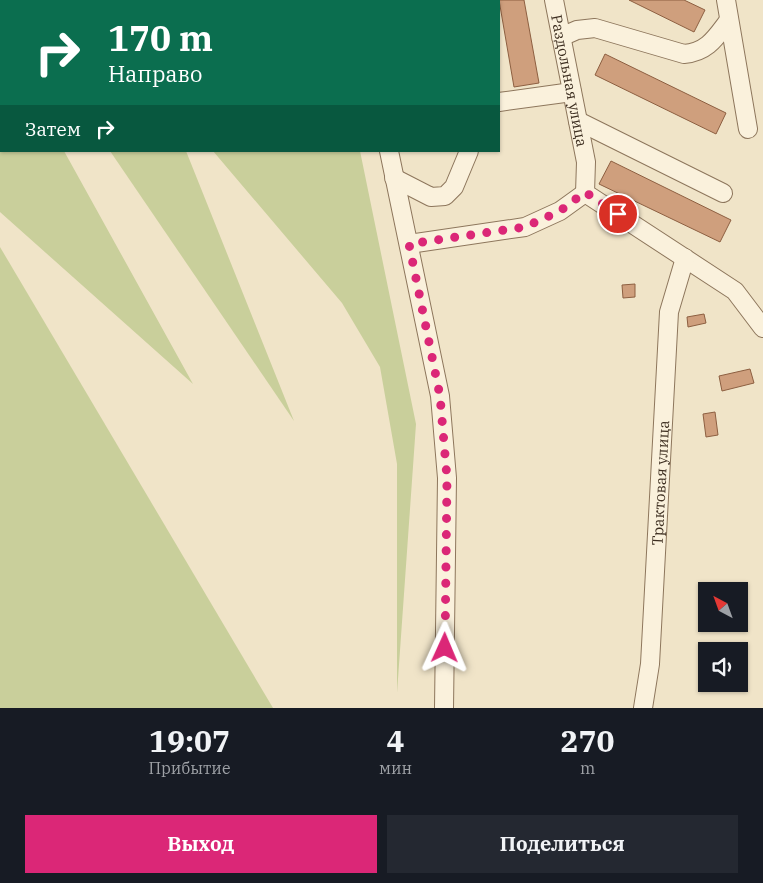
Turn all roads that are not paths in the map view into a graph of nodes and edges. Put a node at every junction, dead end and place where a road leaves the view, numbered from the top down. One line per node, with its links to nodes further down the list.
1 (554, 0): 4 (street, Раздольная улица)
2 (726, 0): 3 (street)
3 (729, 20): 4 (street); 8 (street)
4 (561, 38): 5 (street, Раздольная улица)
5 (572, 92): 6 (street); 7 (street, Раздольная улица)
6 (500, 102)
7 (578, 121): 12 (street, Раздольная улица); 13 (street)
8 (748, 129)
9 (389, 152): 11 (street)
10 (469, 152): 11 (street)
11 (394, 178): 14 (street)
12 (585, 192): 14 (street); 15 (street)
13 (723, 193)
14 (409, 244): 17 (street)
15 (685, 258): 16 (street); 18 (street, Трактовая улица)
16 (763, 328)
17 (444, 708)
18 (643, 708)

